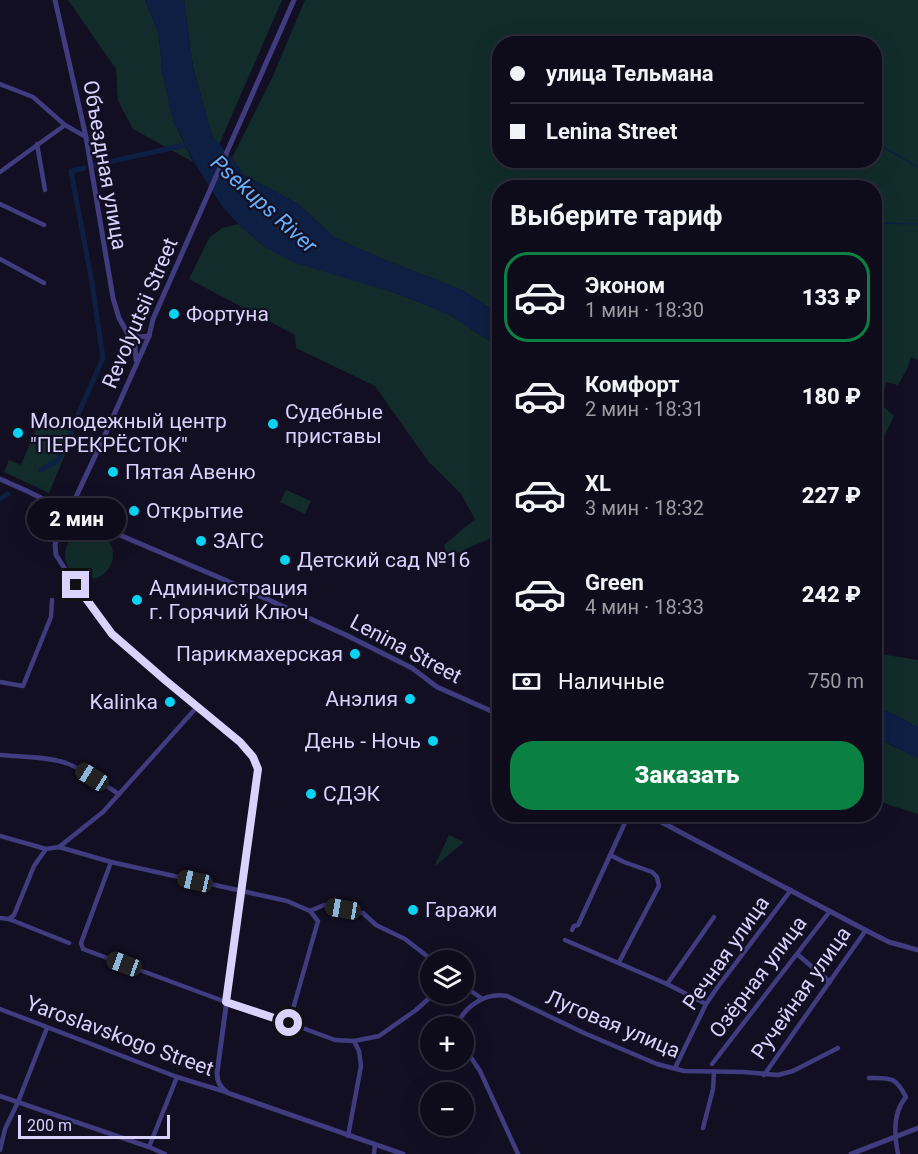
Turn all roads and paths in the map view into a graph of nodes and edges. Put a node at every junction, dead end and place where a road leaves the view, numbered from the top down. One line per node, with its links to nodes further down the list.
1 (55, 0): 5 (street, Объездная улица)
2 (294, 0): 14 (street, Revolyutsii Street)
3 (0, 84): 4 (street)
4 (65, 124): 5 (street); 6 (street)
5 (86, 137): 13 (street, Объездная улица)
6 (37, 144): 7 (street); 8 (street)
7 (0, 172)
8 (45, 190)
9 (0, 204): 10 (street)
10 (44, 225)
11 (0, 259): 12 (street)
12 (44, 283)
13 (129, 334): 14 (street); 15 (street, Объездная улица)
14 (149, 336): 15 (street, Revolyutsii Street)
15 (135, 365): 17 (street, Revolyutsii Street)
16 (0, 479): 17 (street, Lenina Street)
17 (69, 512): 20 (street, Revolyutsii Street); 21 (street, Lenina Street)
18 (52, 600): 19 (street)
19 (0, 682)
20 (197, 707): 23 (street); 32 (street)
21 (492, 712)
22 (0, 754): 23 (street)
23 (119, 794): 27 (street)
24 (625, 822): 29 (street)
25 (661, 822): 31 (street)
26 (0, 836): 28 (street)
27 (59, 847): 28 (street); 30 (street)
28 (46, 849): 37 (street)
29 (610, 855): 38 (street); 45 (street)
30 (111, 862): 32 (street); 50 (street)
31 (791, 890): 33 (street); 52 (street, Речная улица)
32 (241, 891): 34 (street); 50 (street)
33 (830, 910): 39 (street); 44 (street, Озёрная улица)
34 (310, 911): 43 (street); 55 (street)
35 (714, 917): 47 (street)
36 (0, 918): 37 (street)
37 (9, 919): 41 (street)
38 (572, 930)
39 (866, 930): 42 (street); 46 (street, Ручейная улица)
40 (565, 939): 45 (street)
41 (69, 943)
42 (918, 950)
43 (420, 951)
44 (797, 954): 46 (street); 60 (street, Озёрная улица)
45 (619, 962): 47 (street)
46 (830, 982): 63 (street, Ручейная улица)
47 (667, 984): 52 (street)
48 (474, 993): 49 (street)
49 (481, 998): 54 (street); 61 (street, Луговая улица)
50 (226, 1002): 55 (street); 66 (street, Yaroslavskogo Street)
51 (423, 1004): 57 (street)
52 (706, 1004): 61 (street, Речная улица)
53 (0, 1009): 56 (street, Yaroslavskogo Street)
54 (462, 1016)
55 (289, 1023): 57 (street)
56 (47, 1028): 64 (street, Yaroslavskogo Street); 68 (street)
57 (354, 1041): 71 (street)
58 (838, 1048): 63 (street, Луговая улица)
59 (474, 1062): 79 (street)
60 (712, 1064)
61 (675, 1068): 62 (street, Луговая улица)
62 (714, 1072): 63 (street, Луговая улица); 69 (street)
63 (764, 1075)
64 (177, 1077): 66 (street, Yaroslavskogo Street); 75 (street)
65 (869, 1078): 72 (street)
66 (228, 1093): 71 (street, Yaroslavskogo Street)
67 (0, 1096): 68 (street)
68 (18, 1102): 74 (street); 75 (street)
69 (703, 1128)
70 (918, 1128): 72 (street)
71 (348, 1136): 73 (street, Yaroslavskogo Street)
72 (895, 1137): 80 (street); 81 (street)
73 (375, 1145): 77 (street); 78 (street, Yaroslavskogo Street)
74 (0, 1150)
75 (151, 1150): 76 (street)
76 (165, 1154)
77 (374, 1154)
78 (403, 1154)
79 (518, 1154)
80 (851, 1154)
81 (898, 1154)

